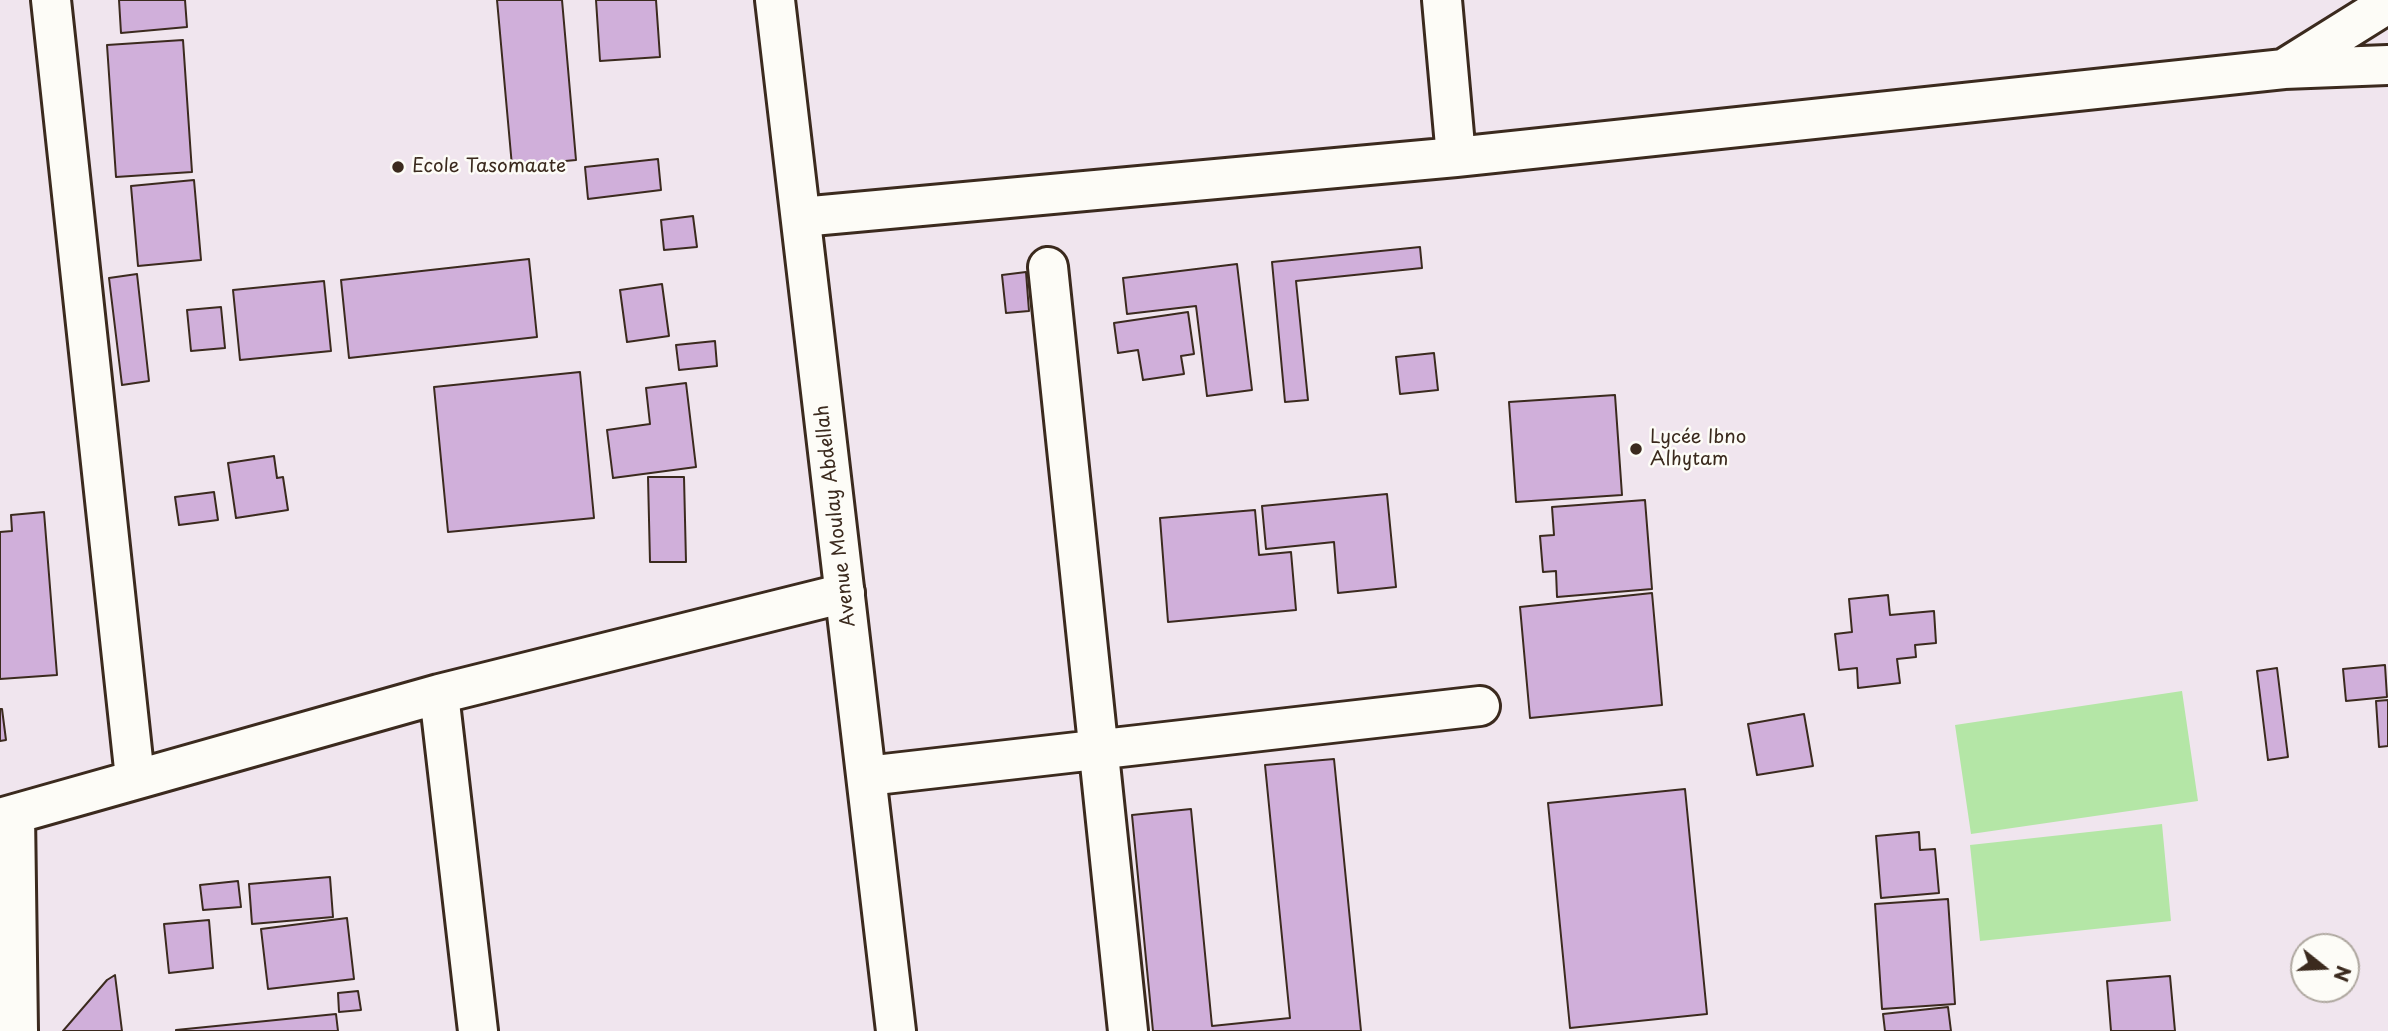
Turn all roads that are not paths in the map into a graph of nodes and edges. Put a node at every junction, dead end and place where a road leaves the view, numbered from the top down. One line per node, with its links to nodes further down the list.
1 (51, 0): 16 (street)
2 (775, 0): 9 (street, Avenue Moulay Abdellah)
3 (1442, 0): 8 (street)
4 (2383, 4): 5 (street); 7 (street)
5 (2388, 49)
6 (2388, 65): 7 (street)
7 (2284, 69): 8 (street)
8 (1457, 157): 9 (street)
9 (801, 217): 11 (street, Avenue Moulay Abdellah)
10 (1048, 267): 14 (street)
11 (845, 593): 12 (street); 15 (street, Avenue Moulay Abdellah)
12 (439, 694): 16 (street); 19 (street)
13 (1479, 706): 14 (street)
14 (1097, 750): 15 (street); 21 (street)
15 (867, 776): 20 (street, Avenue Moulay Abdellah)
16 (135, 778): 17 (street)
17 (7, 816): 18 (street)
18 (18, 1031)
19 (478, 1031)
20 (896, 1031)
21 (1128, 1031)

